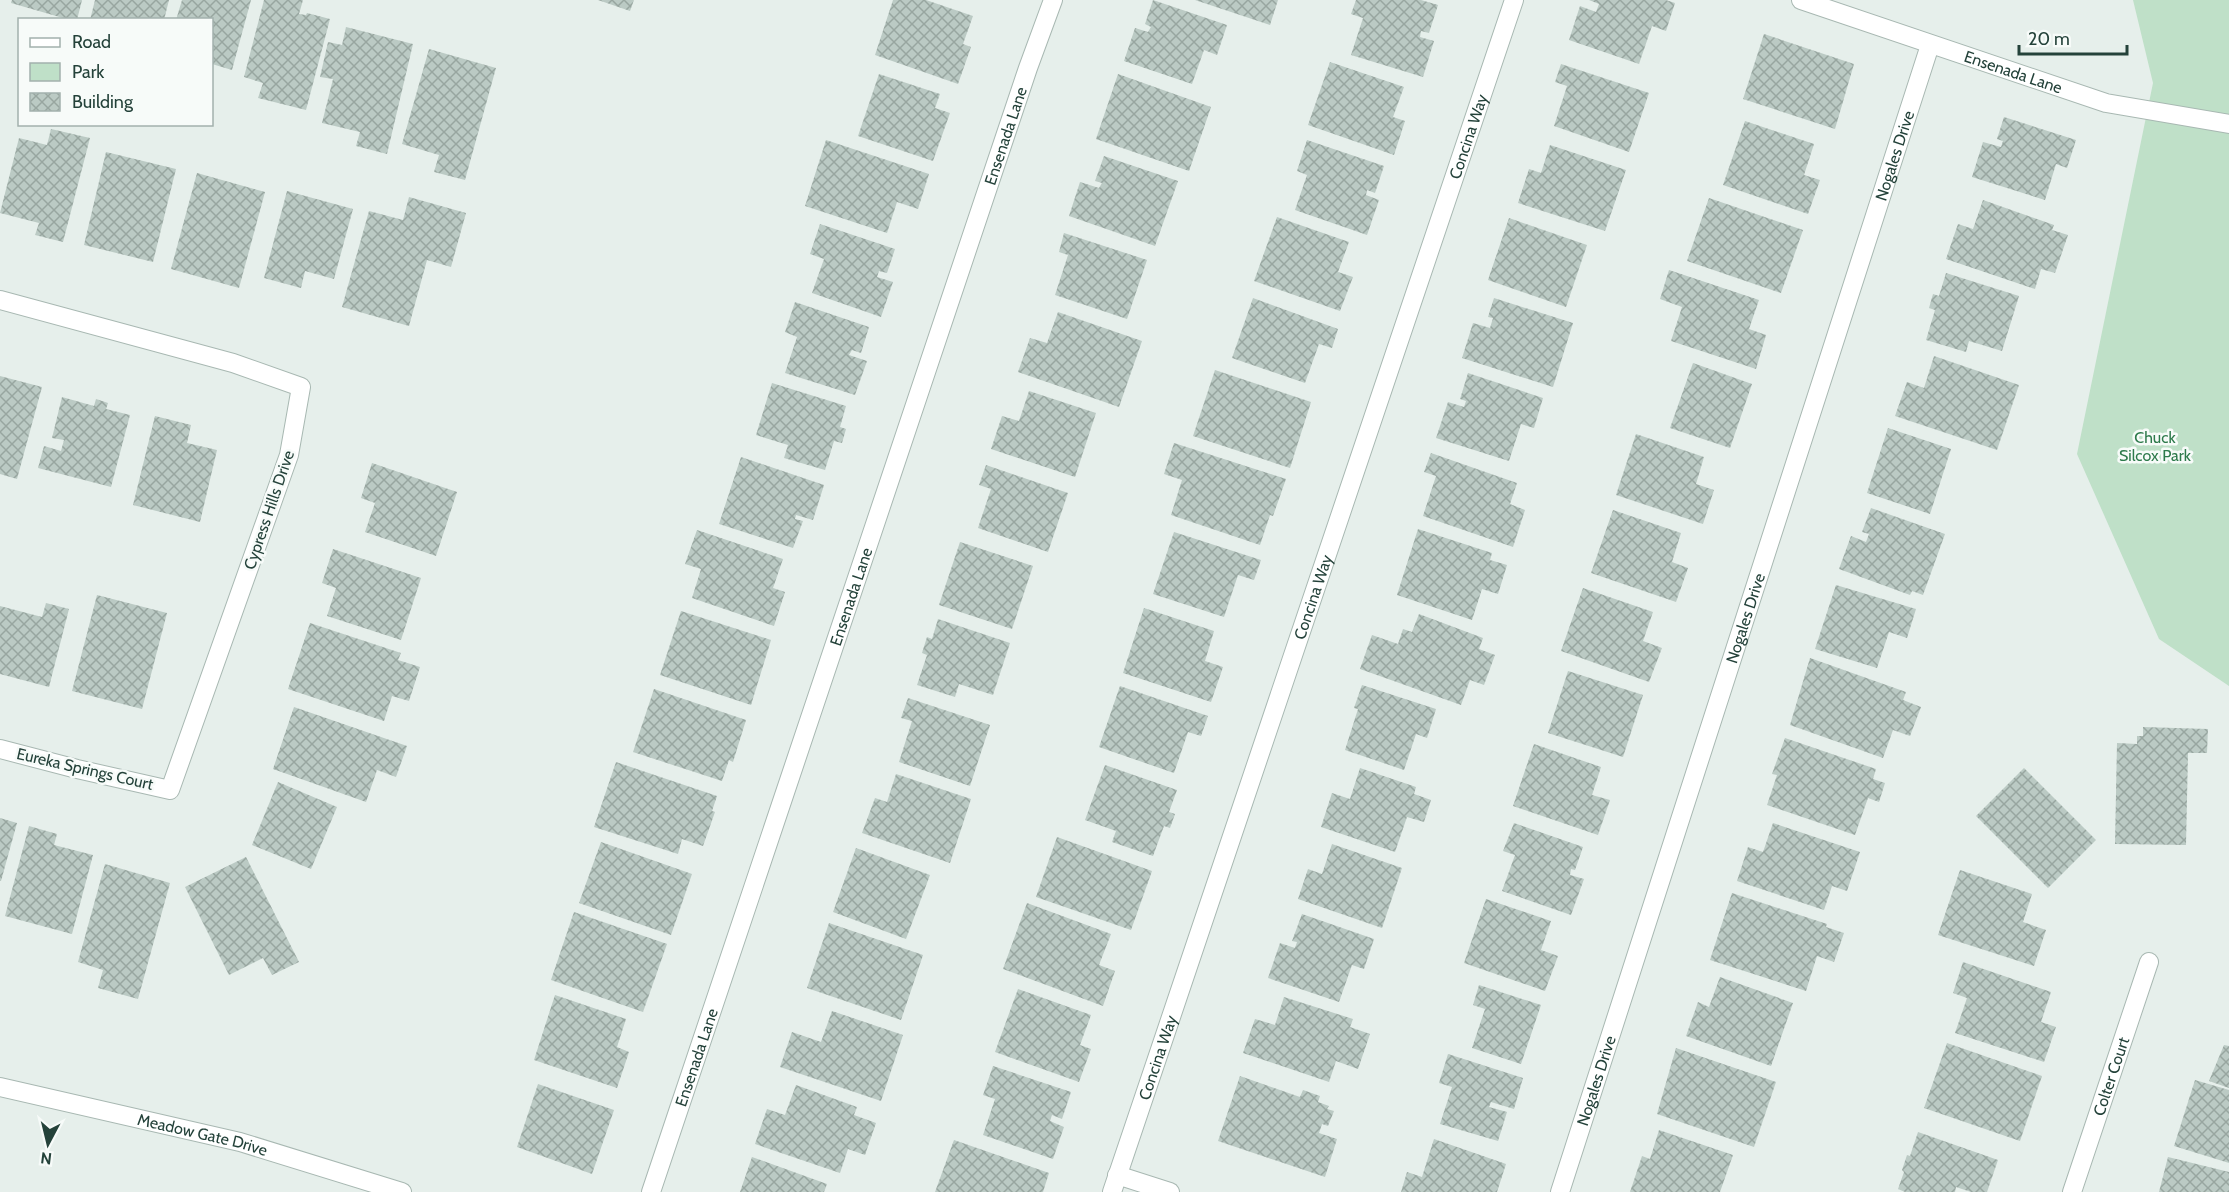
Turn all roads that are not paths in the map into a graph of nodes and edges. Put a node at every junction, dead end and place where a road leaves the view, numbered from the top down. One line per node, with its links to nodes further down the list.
1 (1053, 0): 13 (street, Ensenada Lane)
2 (1514, 0): 11 (street, Concina Way)
3 (1801, 0): 4 (street, Ensenada Lane)
4 (1930, 45): 5 (street, Ensenada Lane); 15 (street, Nogales Drive)
5 (2229, 124)
6 (0, 300): 8 (street, Cypress Hills Drive)
7 (0, 749): 8 (street, Eureka Springs Court)
8 (170, 790)
9 (2149, 962): 16 (street, Colter Court)
10 (0, 1087): 12 (street, Meadow Gate Drive)
11 (1115, 1184): 14 (street)
12 (402, 1192)
13 (651, 1192)
14 (1170, 1192)
15 (1560, 1192)
16 (2072, 1192)

